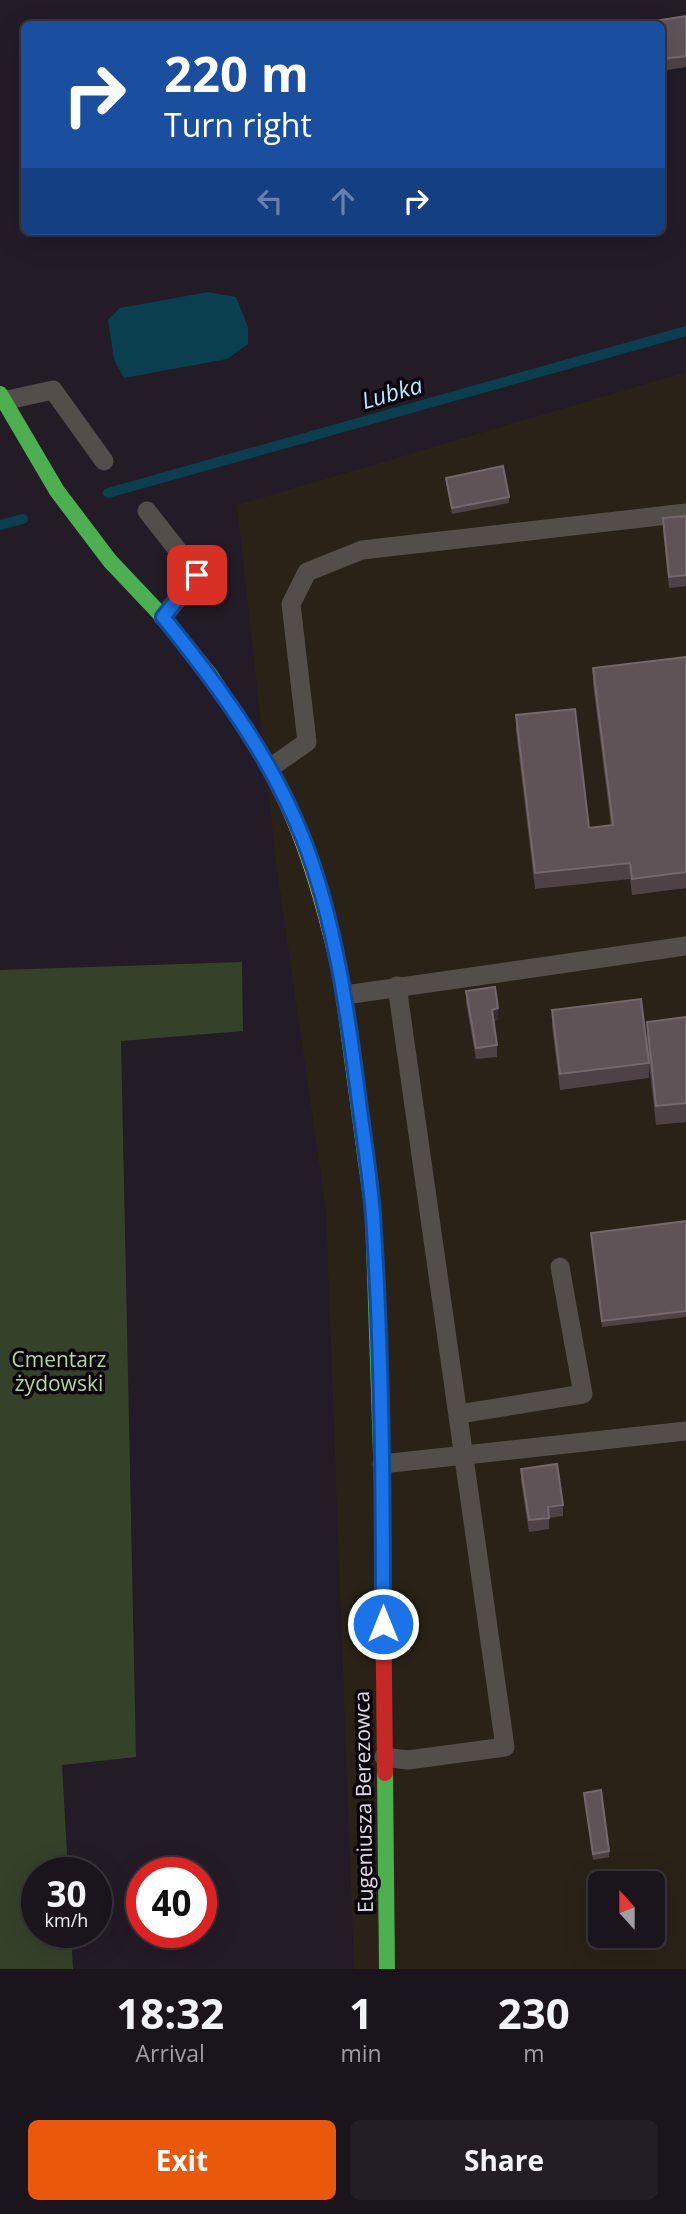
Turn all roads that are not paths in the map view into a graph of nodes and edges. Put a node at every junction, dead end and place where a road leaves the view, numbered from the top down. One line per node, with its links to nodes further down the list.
1 (2, 398): 2 (lane); 5 (street, Eugeniusza Berezowca)
2 (104, 461)
3 (147, 511): 5 (lane)
4 (686, 513): 6 (lane)
5 (163, 617): 6 (street, Eugeniusza Berezowca)
6 (270, 768): 9 (street, Eugeniusza Berezowca)
7 (686, 946): 8 (lane)
8 (397, 986): 9 (lane); 11 (lane)
9 (345, 995): 14 (street, Eugeniusza Berezowca)
10 (560, 1266): 11 (lane)
11 (459, 1414): 13 (lane)
12 (686, 1431): 13 (lane)
13 (462, 1455): 14 (lane); 15 (lane)
14 (382, 1464): 15 (street, Eugeniusza Berezowca)
15 (384, 1757): 16 (street, Eugeniusza Berezowca)
16 (387, 1969)

